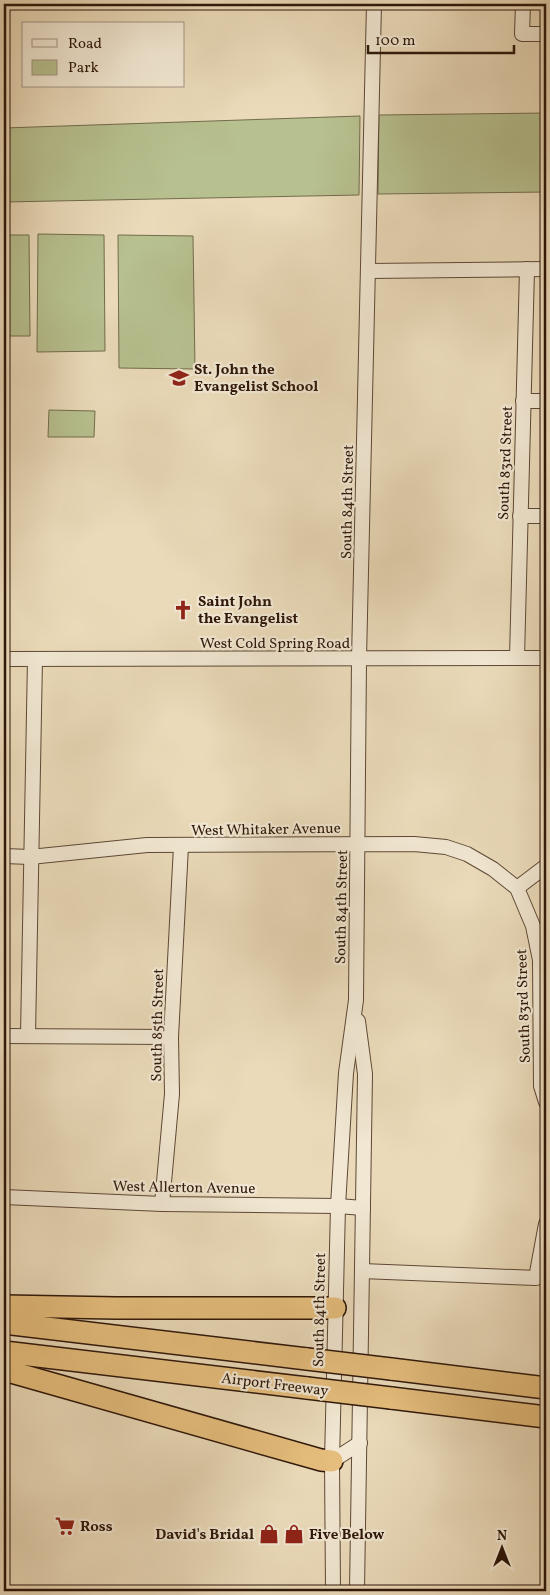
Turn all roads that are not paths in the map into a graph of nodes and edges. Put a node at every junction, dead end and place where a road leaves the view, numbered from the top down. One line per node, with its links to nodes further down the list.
1 (374, 4): 6 (street, South 84th Street)
2 (523, 4): 3 (street)
3 (546, 34)
4 (527, 269): 5 (street); 6 (street); 7 (street, South 83rd Street)
5 (546, 269)
6 (369, 270): 15 (street, South 84th Street)
7 (523, 401): 8 (street); 9 (street, South 83rd Street)
8 (546, 401)
9 (520, 516): 10 (street); 11 (street, South 83rd Street)
10 (546, 516)
11 (517, 658): 12 (street, West Cold Spring Road); 15 (street, West Cold Spring Road)
12 (546, 658)
13 (4, 659): 14 (street, West Cold Spring Road)
14 (35, 659): 15 (street, West Cold Spring Road); 19 (street)
15 (359, 659): 16 (street, South 84th Street)
16 (358, 844): 17 (street, West Whitaker Avenue); 21 (street, West Whitaker Avenue); 22 (street, South 84th Street)
17 (181, 846): 19 (street, West Whitaker Avenue); 26 (street, South 85th Street)
18 (4, 856): 19 (street, West Whitaker Avenue)
19 (30, 857): 25 (street)
20 (546, 866): 21 (street)
21 (517, 888): 23 (street, South 83rd Street)
22 (356, 1000): 30 (street, South 84th Street); 31 (street, South 84th Street)
23 (543, 1014): 27 (street, South 83rd Street)
24 (4, 1036): 25 (street)
25 (28, 1036): 26 (street)
26 (171, 1037): 29 (street, South 85th Street)
27 (546, 1102)
28 (4, 1198): 29 (street, West Allerton Avenue)
29 (162, 1204): 30 (street, West Allerton Avenue)
30 (338, 1206): 31 (street, West Allerton Avenue); 35 (street, South 84th Street)
31 (364, 1208): 33 (street, South 84th Street)
32 (546, 1224): 33 (street)
33 (362, 1271): 36 (street, South 84th Street)
34 (4, 1306): 35 (highway)
35 (335, 1308): 36 (street); 43 (street, South 84th Street)
36 (361, 1309): 42 (street, South 84th Street)
37 (4, 1323): 40 (highway, Airport Freeway, bridge)
38 (4, 1352): 41 (highway, Airport Freeway, bridge)
39 (4, 1370): 43 (highway)
40 (546, 1388)
41 (546, 1417)
42 (360, 1443): 43 (street); 45 (street, South 84th Street)
43 (332, 1461): 44 (street, South 84th Street)
44 (333, 1591)
45 (357, 1591)

